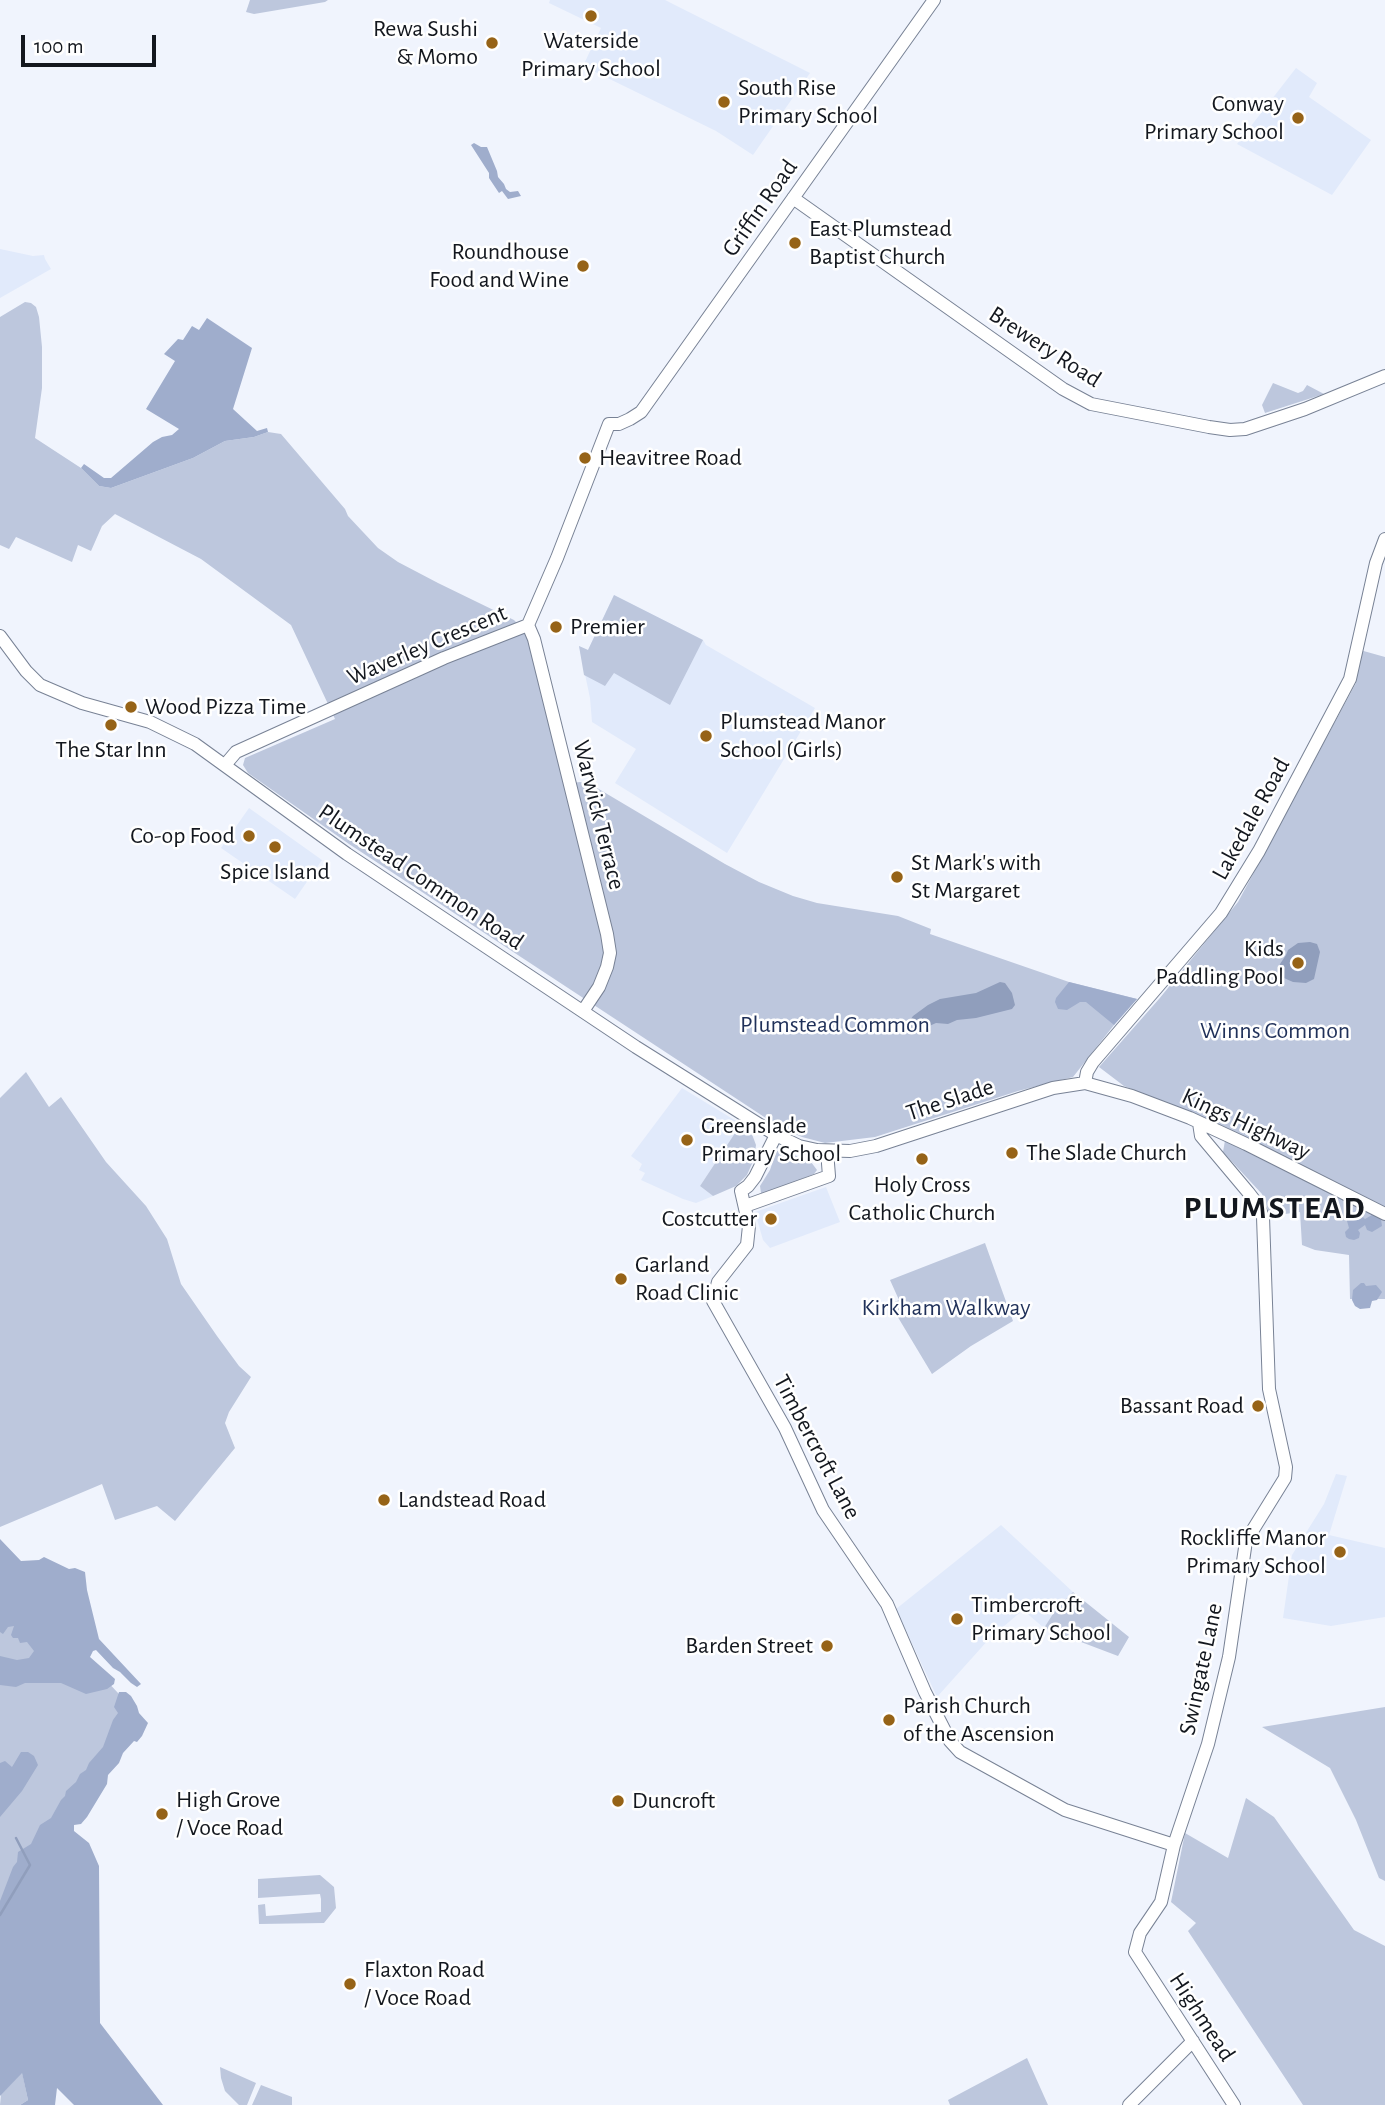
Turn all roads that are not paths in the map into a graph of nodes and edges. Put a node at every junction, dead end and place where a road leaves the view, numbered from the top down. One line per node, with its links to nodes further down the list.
1 (934, 0): 2 (street, Griffin Road)
2 (793, 198): 3 (street, Brewery Road); 4 (street, Griffin Road)
3 (1385, 376)
4 (608, 424): 6 (street, Waverley Crescent)
5 (1385, 539): 10 (street, Lakedale Road)
6 (528, 625): 8 (street, Waverley Crescent); 9 (street, Warwick Terrace)
7 (0, 635): 8 (street, Plumstead Common Road)
8 (225, 765): 9 (street, Plumstead Common Road)
9 (583, 1011): 12 (street, Plumstead Common Road)
10 (1085, 1083): 11 (street, Kings Highway); 13 (street, The Slade)
11 (1199, 1123): 15 (street, Kings Highway); 16 (street, Swingate Lane)
12 (776, 1135): 13 (street, Plumstead Common Road); 14 (street, Timbercroft Lane)
13 (827, 1151): 14 (street)
14 (745, 1206): 16 (street, Timbercroft Lane)
15 (1385, 1214)
16 (1174, 1846): 17 (street, Swingate Lane)
17 (1135, 1952): 18 (street, Highmead)
18 (1193, 2041): 19 (street); 20 (street, Highmead)
19 (1129, 2105)
20 (1234, 2105)

